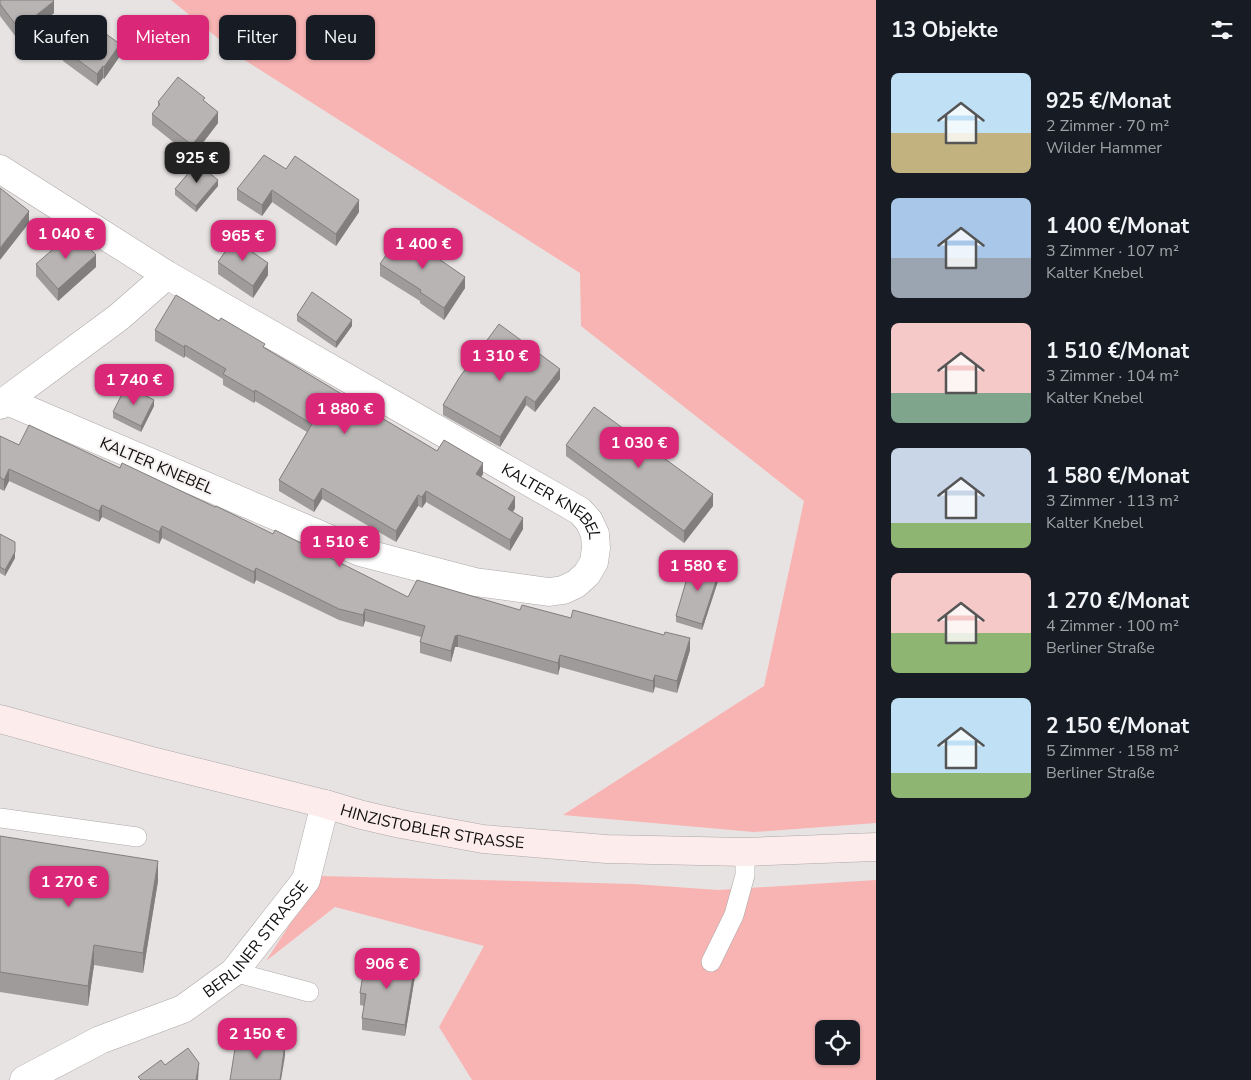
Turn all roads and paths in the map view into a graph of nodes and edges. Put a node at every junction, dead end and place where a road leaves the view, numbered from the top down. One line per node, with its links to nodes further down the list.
1 (0, 170): 2 (street, KALTER KNEBEL)
2 (167, 275): 3 (street); 3 (street, KALTER KNEBEL)
3 (3, 403)
4 (0, 719): 5 (street, HINZISTOBLER STRASSE)
5 (325, 804): 9 (street, HINZISTOBLER STRASSE); 11 (street, BERLINER STRASSE)
6 (0, 818): 7 (lane)
7 (137, 836)
8 (876, 847): 9 (street, HINZISTOBLER STRASSE)
9 (745, 852): 10 (lane)
10 (711, 962)
11 (234, 972): 12 (lane); 13 (street, BERLINER STRASSE)
12 (309, 992)
13 (24, 1080)

